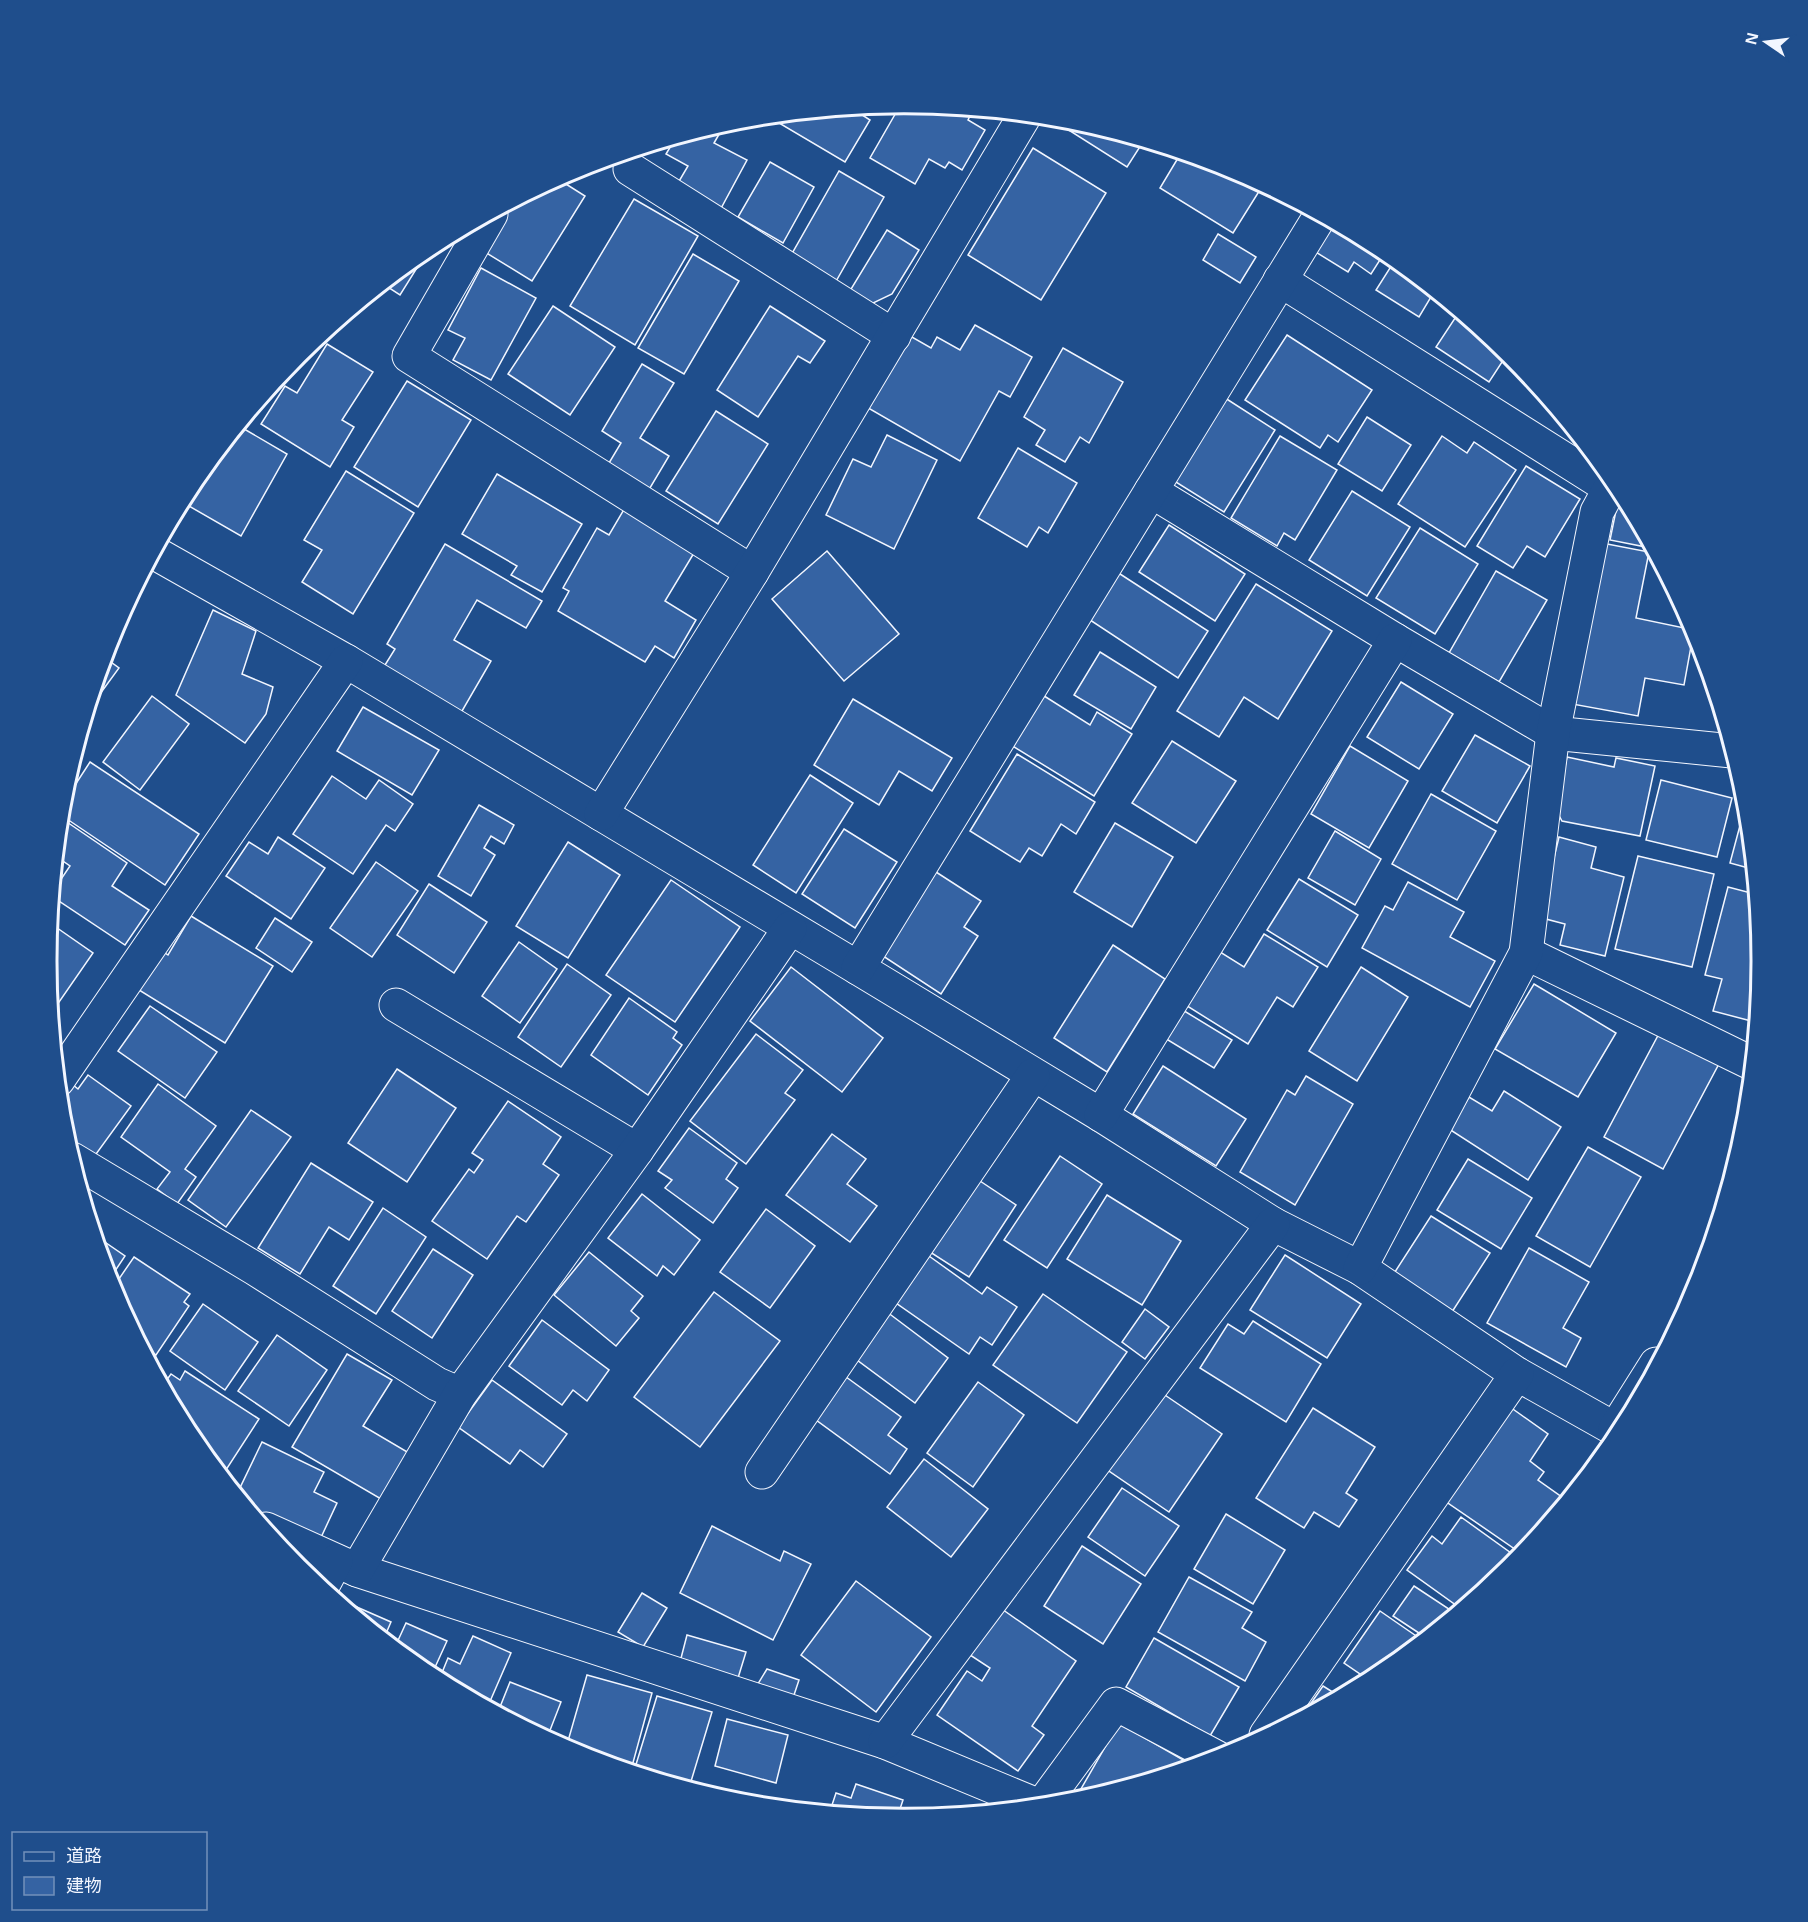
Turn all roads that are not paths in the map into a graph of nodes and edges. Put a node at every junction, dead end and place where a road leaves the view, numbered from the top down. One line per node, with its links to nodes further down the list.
1 (1021, 122): 6 (street)
2 (629, 160): 6 (street)
3 (1317, 221): 5 (street)
4 (485, 225): 11 (street)
5 (1280, 280): 7 (street); 8 (street)
6 (894, 336): 11 (street)
7 (1599, 477)
8 (1151, 491): 12 (street); 19 (street)
9 (1609, 491): 14 (street)
10 (160, 556): 13 (street)
11 (752, 572): 16 (street)
12 (1395, 640): 14 (street); 24 (street)
13 (346, 661): 16 (street); 22 (street)
14 (1553, 732): 15 (street); 18 (street)
15 (1724, 749)
16 (601, 814): 17 (street)
17 (790, 928): 19 (street); 25 (street)
18 (1526, 953): 21 (street); 28 (street)
19 (858, 968): 23 (street)
20 (396, 1005): 25 (street)
21 (1745, 1060)
22 (64, 1071)
23 (1033, 1076): 24 (street); 32 (street)
24 (1101, 1115): 27 (street)
25 (637, 1150): 30 (street)
26 (82, 1165): 30 (street)
27 (1274, 1224): 28 (street); 36 (street)
28 (1360, 1268): 29 (street)
29 (1517, 1374): 31 (street); 35 (street)
30 (460, 1394): 34 (street)
31 (1611, 1428)
32 (762, 1472)
33 (289, 1543): 34 (street)
34 (339, 1573): 36 (street)
35 (1274, 1723)
36 (885, 1742): 39 (street)
37 (1206, 1752): 38 (street)
38 (1049, 1795)
39 (1024, 1799)

